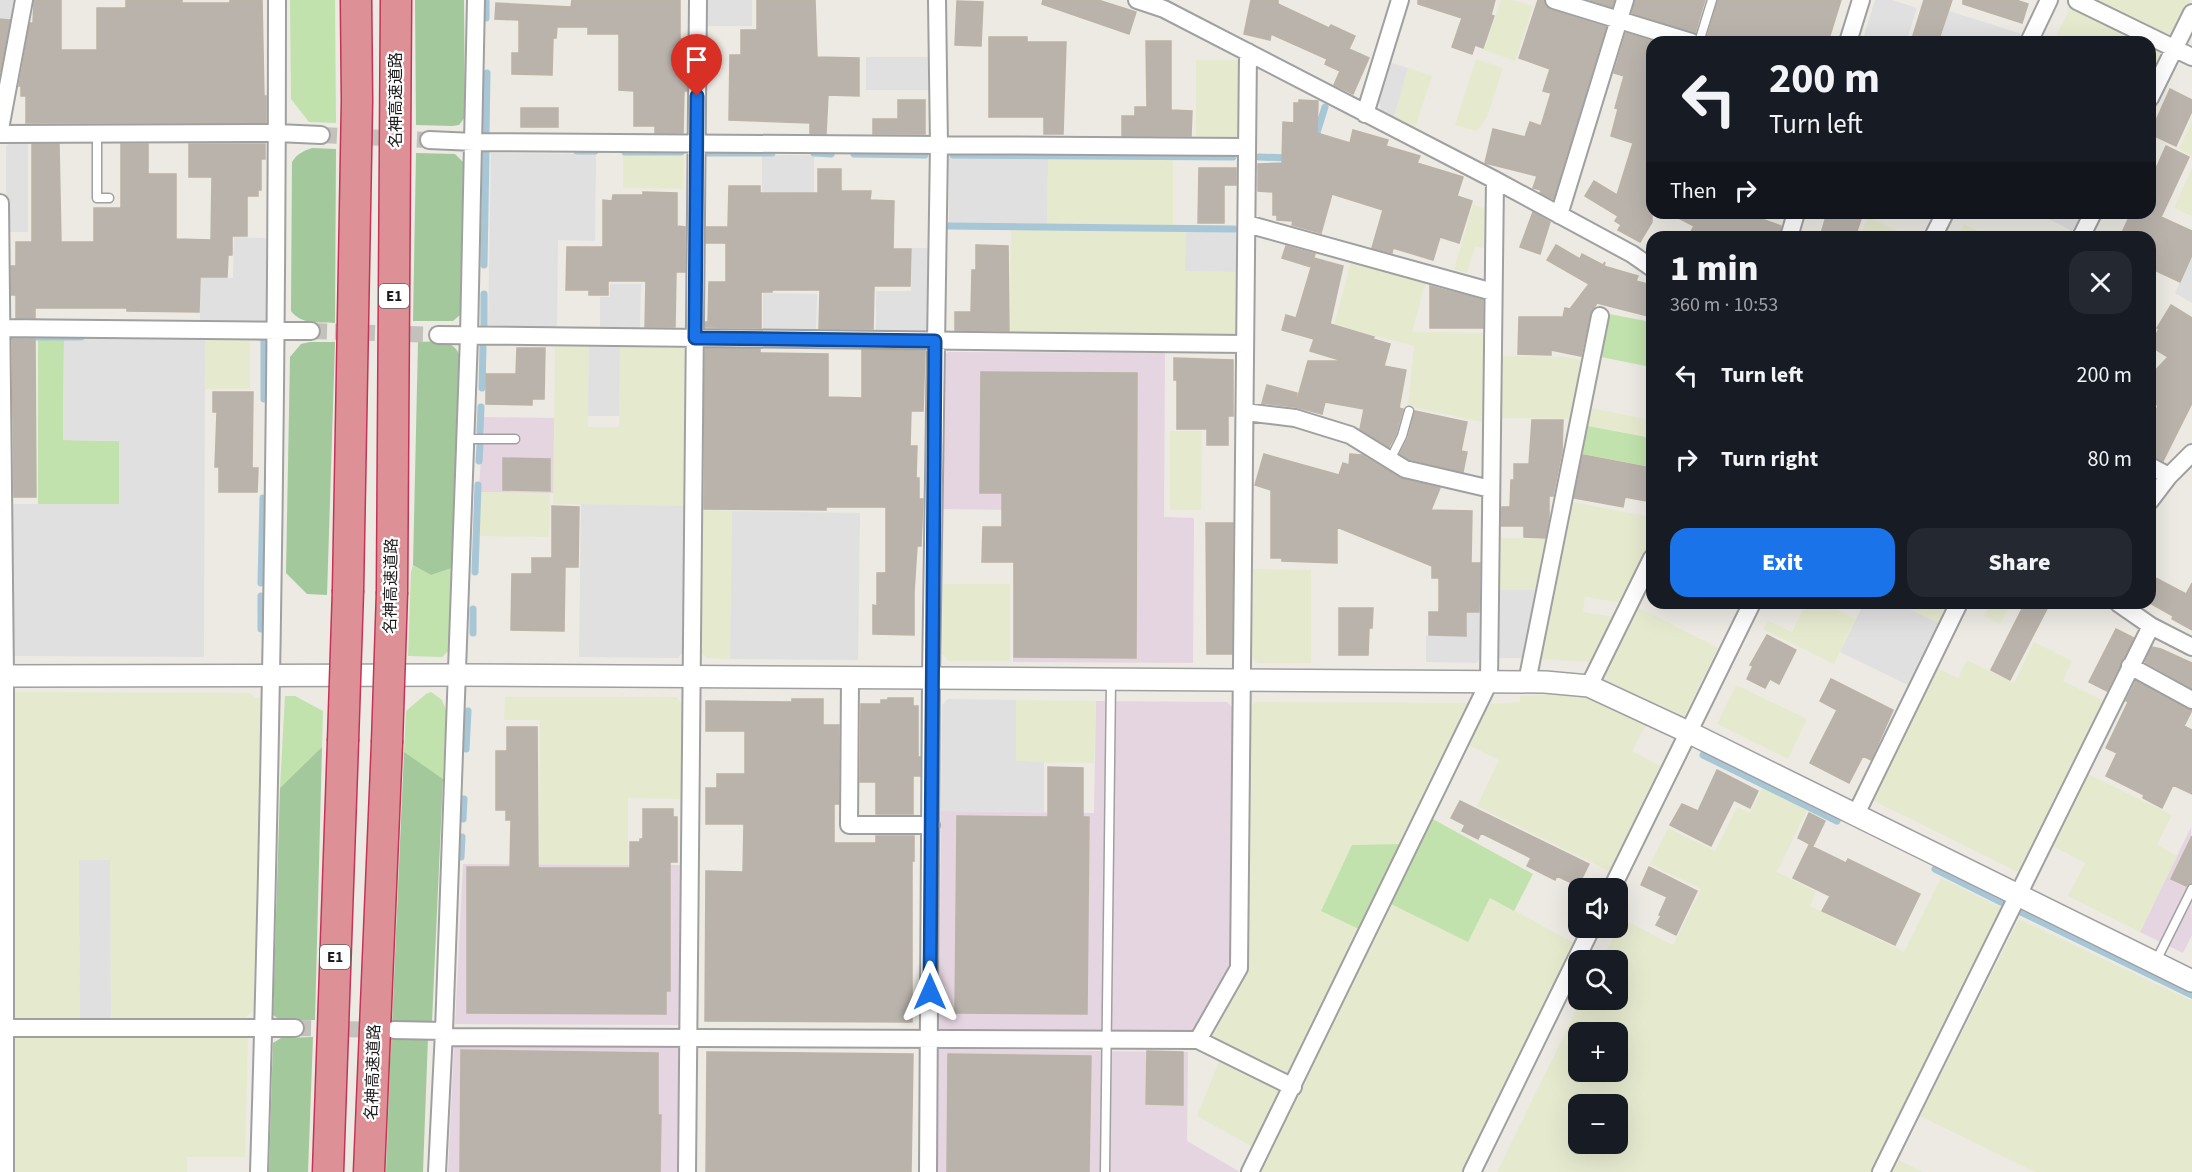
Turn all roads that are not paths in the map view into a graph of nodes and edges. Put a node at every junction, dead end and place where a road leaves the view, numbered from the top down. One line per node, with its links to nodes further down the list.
1 (24, 0): 30 (street)
2 (277, 0): 31 (street)
3 (356, 0): 106 (highway, E1, bridge)
4 (396, 0): 107 (highway, 名神高速道路 / E1, bridge)
5 (476, 0): 36 (street)
6 (698, 0): 37 (street)
7 (937, 0): 38 (street)
8 (1137, 0): 16 (street)
9 (1400, 0): 29 (street)
10 (1554, 0): 18 (street)
11 (1625, 0): 18 (street)
12 (1712, 0): 20 (lane)
13 (1861, 0): 21 (street)
14 (2049, 0): 22 (street)
15 (2077, 1): 23 (street)
16 (1165, 4): 26 (street)
17 (2192, 13): 25 (street)
18 (1619, 20): 19 (street); 43 (street)
19 (1671, 36)
20 (1701, 36)
21 (1850, 36)
22 (2032, 36)
23 (2149, 36)
24 (2156, 39): 25 (street)
25 (2174, 48): 27 (street); 28 (street)
26 (1248, 52): 29 (street); 39 (street)
27 (2192, 57)
28 (2156, 86)
29 (1365, 114): 40 (street)
30 (0, 129)
31 (277, 133): 33 (street); 34 (street); 49 (street)
32 (0, 134): 33 (street)
33 (97, 134): 41 (lane)
34 (321, 135)
35 (429, 140): 36 (street)
36 (474, 142): 37 (street); 52 (street)
37 (697, 144): 38 (street); 53 (street)
38 (939, 145): 39 (street); 54 (street)
39 (1247, 147): 44 (street)
40 (1495, 180): 43 (street); 46 (street)
41 (109, 198)
42 (0, 203): 48 (street)
43 (1559, 215): 45 (street)
44 (1246, 224): 46 (street); 55 (street)
45 (1646, 264)
46 (1493, 292): 64 (street)
47 (1600, 316): 82 (street)
48 (1, 328): 49 (street); 75 (street)
49 (276, 330): 50 (street); 73 (street)
50 (311, 331)
51 (438, 335): 52 (street)
52 (469, 336): 53 (street); 58 (street)
53 (695, 338): 54 (street); 76 (street)
54 (935, 341): 55 (street); 78 (street)
55 (1245, 345): 57 (street)
56 (1408, 411): 61 (lane)
57 (1245, 412): 61 (street); 80 (street)
58 (465, 439): 59 (lane); 74 (street)
59 (515, 439)
60 (2192, 453): 63 (street)
61 (1390, 460): 64 (street)
62 (2156, 469): 63 (street)
63 (2169, 476): 65 (street)
64 (1491, 489): 81 (street)
65 (2156, 493)
66 (1646, 570): 83 (street)
67 (1749, 609): 85 (street)
68 (1956, 609): 86 (street)
69 (2127, 609): 70 (street)
70 (2151, 626): 71 (street); 72 (street)
71 (2192, 647)
72 (2130, 666): 84 (street); 90 (street)
73 (272, 675): 74 (street); 75 (street); 94 (street)
74 (456, 675): 76 (street); 98 (street)
75 (2, 676): 95 (street)
76 (692, 676): 77 (street); 99 (street)
77 (850, 678): 78 (street); 87 (street)
78 (931, 678): 79 (street); 87 (street)
79 (1111, 679): 80 (street); 101 (lane)
80 (1242, 680): 81 (street); 102 (street)
81 (1489, 682): 82 (street); 103 (street)
82 (1527, 682): 83 (street)
83 (1589, 686): 85 (street)
84 (2192, 700)
85 (1688, 732): 86 (street); 88 (street)
86 (1856, 814): 90 (street)
87 (931, 825): 100 (street)
88 (1617, 878)
89 (2192, 889): 92 (lane)
90 (2018, 894): 92 (street); 114 (street)
91 (1588, 938): 113 (street)
92 (2155, 963): 93 (street)
93 (2192, 981)
94 (264, 1027): 95 (street); 96 (street); 105 (street)
95 (2, 1028): 104 (street)
96 (295, 1028)
97 (394, 1030): 98 (street)
98 (444, 1034): 99 (street); 108 (street)
99 (688, 1038): 100 (street); 109 (street)
100 (930, 1039): 101 (street); 110 (street)
101 (1107, 1040): 102 (street); 111 (lane)
102 (1198, 1040): 103 (street)
103 (1293, 1087): 112 (street)
104 (5, 1172)
105 (259, 1172)
106 (328, 1172)
107 (369, 1172)
108 (437, 1172)
109 (687, 1172)
110 (928, 1172)
111 (1105, 1172)
112 (1250, 1172)
113 (1472, 1172)
114 (1881, 1172)

